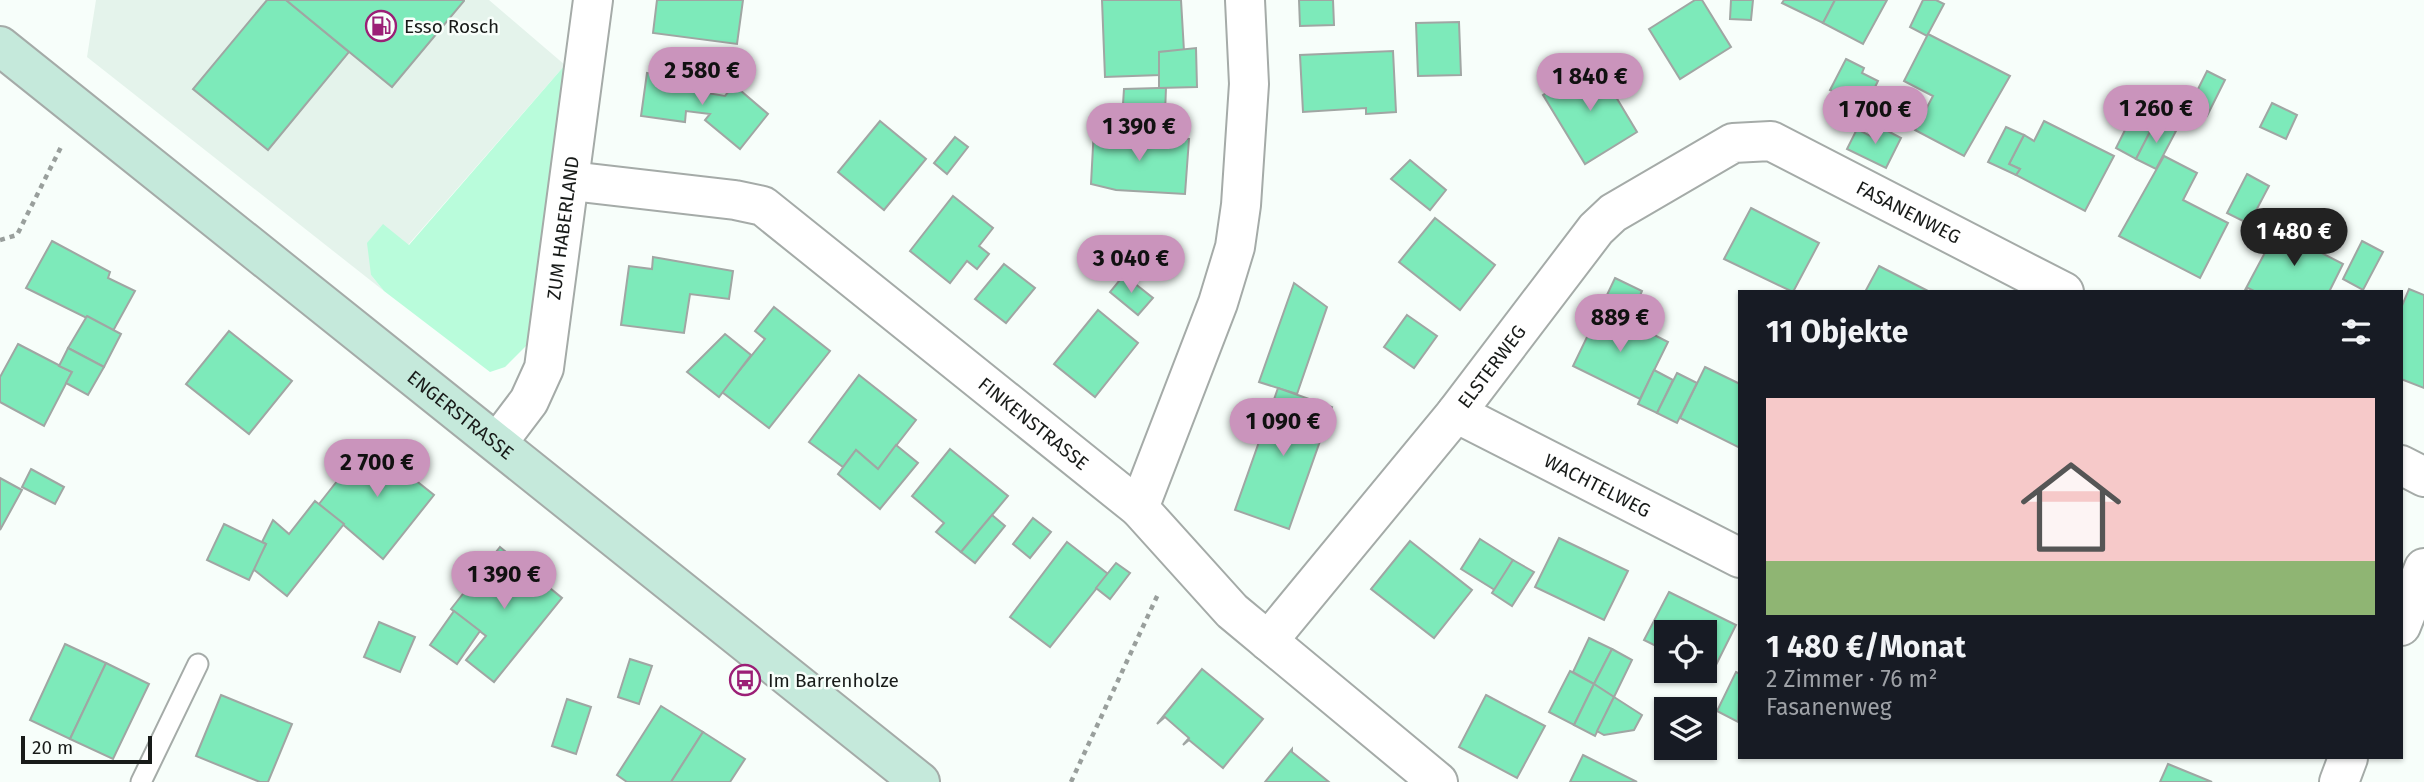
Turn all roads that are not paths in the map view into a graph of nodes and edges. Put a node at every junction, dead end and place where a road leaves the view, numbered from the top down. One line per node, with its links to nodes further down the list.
1 (593, 0): 5 (street, ZUM HABERLAND)
2 (1245, 0): 11 (street)
3 (0, 46): 8 (main road, ENGERSTRASSE)
4 (1751, 140): 6 (street, FASANENWEG); 7 (street, ELSTERWEG)
5 (571, 181): 8 (street, ZUM HABERLAND); 11 (street, FINKENSTRASSE)
6 (2060, 290)
7 (1455, 413): 12 (street, WACHTELWEG); 15 (street, ELSTERWEG)
8 (498, 442): 19 (main road, ENGERSTRASSE)
9 (2403, 467): 10 (street)
10 (2424, 477)
11 (1139, 508): 15 (street, FINKENSTRASSE)
12 (1738, 557)
13 (2424, 568): 14 (street)
14 (2403, 621)
15 (1268, 641): 20 (street, FINKENSTRASSE)
16 (198, 664): 18 (lane)
17 (2348, 759): 21 (street)
18 (141, 782)
19 (920, 782)
20 (1438, 782)
21 (2339, 782)

